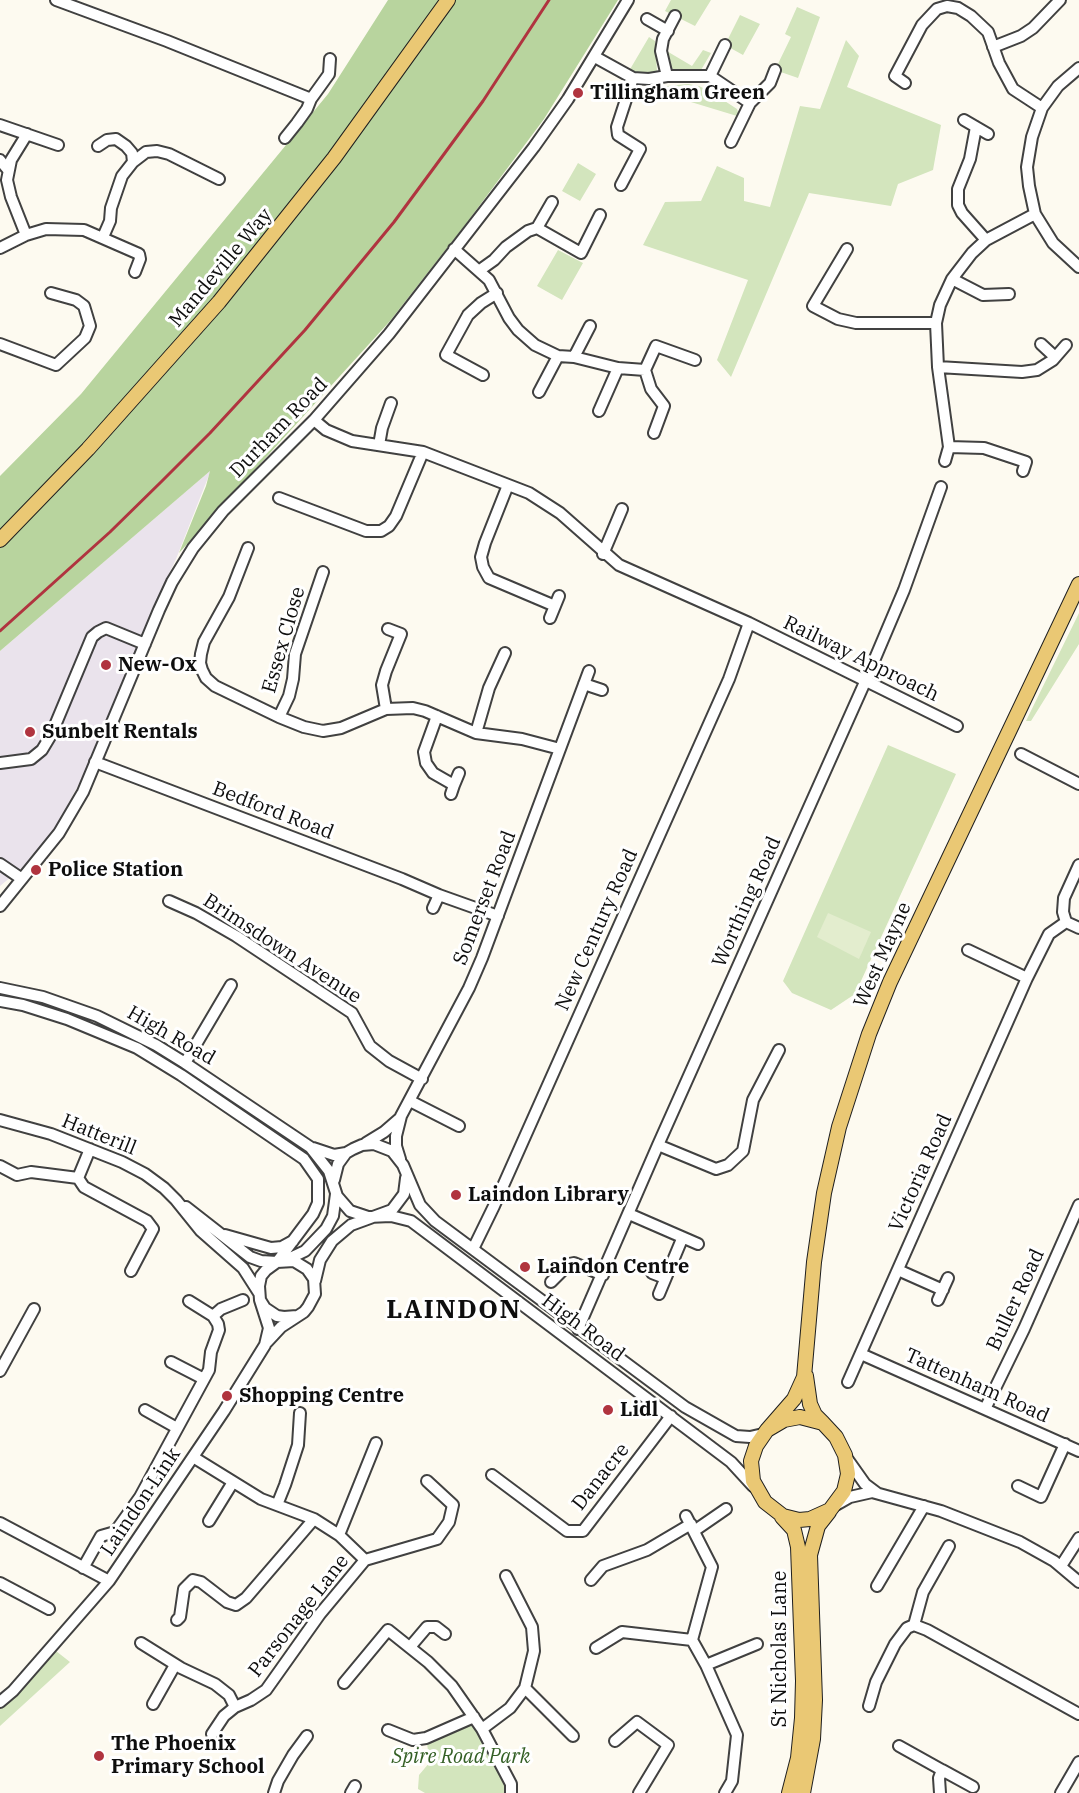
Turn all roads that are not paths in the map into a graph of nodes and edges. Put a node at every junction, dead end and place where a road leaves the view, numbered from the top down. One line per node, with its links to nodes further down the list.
1 (56, 0): 20 (street)
2 (448, 0): 81 (main road, Mandeville Way)
3 (628, 0): 10 (street, Durham Road)
4 (1060, 0): 9 (street)
5 (675, 16): 7 (street)
6 (647, 19): 7 (street)
7 (668, 31): 15 (street)
8 (725, 45): 16 (street)
9 (993, 47): 17 (street); 22 (street)
10 (595, 57): 18 (street); 45 (street, Durham Road)
11 (330, 59): 20 (street)
12 (1079, 68): 22 (street)
13 (775, 70): 21 (street)
14 (884, 71): 17 (street)
15 (667, 76): 16 (street); 18 (street)
16 (710, 76): 21 (street)
17 (895, 76): 19 (street)
18 (633, 78): 36 (street)
19 (905, 82)
20 (311, 99): 28 (street)
21 (750, 103): 29 (street)
22 (1042, 108): 38 (street)
23 (964, 120): 25 (street)
24 (0, 125): 26 (street)
25 (976, 127): 27 (street); 43 (street)
26 (27, 134): 30 (street); 34 (street)
27 (988, 135)
28 (285, 138)
29 (731, 142)
30 (58, 145)
31 (98, 146): 33 (street)
32 (0, 160): 34 (street)
33 (133, 162): 35 (street); 42 (street)
34 (8, 170): 41 (street)
35 (219, 179)
36 (621, 185)
37 (552, 202): 40 (street)
38 (1035, 214): 43 (street); 47 (street)
39 (600, 215): 40 (street)
40 (537, 228): 48 (street)
41 (26, 235): 42 (street); 44 (street)
42 (103, 237): 49 (street)
43 (986, 240): 50 (street)
44 (0, 248)
45 (454, 249): 48 (street); 70 (street, Durham Road)
46 (848, 249): 54 (street)
47 (1079, 267)
48 (480, 270): 52 (street)
49 (135, 273)
50 (952, 279): 53 (street); 54 (street)
51 (51, 293): 57 (street)
52 (497, 293): 59 (street); 66 (street)
53 (1009, 294)
54 (936, 323): 63 (street)
55 (590, 326): 60 (street)
56 (1041, 344): 61 (street)
57 (0, 345)
58 (1066, 345): 61 (street)
59 (558, 356): 60 (street); 67 (street)
60 (574, 357): 64 (street)
61 (1055, 357): 63 (street)
62 (695, 360): 65 (street)
63 (938, 367): 73 (street)
64 (618, 368): 65 (street); 69 (street)
65 (645, 370): 71 (street)
66 (483, 375)
67 (539, 393)
68 (392, 403): 72 (street)
69 (599, 411)
70 (314, 420): 72 (street, Railway Approach); 89 (street, Durham Road)
71 (654, 433)
72 (379, 445): 74 (street, Railway Approach)
73 (949, 447): 75 (street); 76 (street)
74 (423, 452): 77 (street, Railway Approach); 79 (street)
75 (945, 461)
76 (1026, 462)
77 (508, 485): 83 (street, Railway Approach); 86 (street)
78 (940, 487): 92 (street, Worthing Road)
79 (279, 498)
80 (622, 509): 83 (street)
81 (0, 540)
82 (248, 548): 97 (street)
83 (603, 554): 87 (street, Railway Approach)
84 (323, 572): 97 (street, Essex Close)
85 (1079, 584): 167 (main road, West Mayne)
86 (550, 618)
87 (749, 623): 92 (street, Railway Approach); 146 (street, New Century Road)
88 (388, 629): 95 (street)
89 (145, 644): 102 (street, Durham Road); 103 (street)
90 (505, 653): 99 (street)
91 (589, 671): 93 (street, Somerset Road)
92 (865, 682): 98 (street, Railway Approach); 129 (street, Worthing Road)
93 (584, 684): 94 (street); 100 (street, Somerset Road)
94 (602, 690)
95 (386, 709): 96 (street); 97 (street)
96 (437, 716): 99 (street); 104 (street)
97 (279, 717)
98 (957, 726)
99 (476, 733): 100 (street)
100 (560, 749): 113 (street, Somerset Road)
101 (1020, 754): 105 (street)
102 (95, 762): 108 (street, Durham Road); 109 (street, Bedford Road)
103 (0, 763)
104 (459, 773)
105 (1079, 784)
106 (0, 864): 108 (street)
107 (1079, 865): 114 (street)
108 (22, 879): 111 (street, Durham Road)
109 (439, 895): 112 (street); 113 (street, Bedford Road)
110 (169, 901): 123 (street, Brimsdown Avenue)
111 (0, 906)
112 (433, 908)
113 (498, 916): 123 (street, Somerset Road)
114 (1066, 922): 115 (street); 117 (street, Victoria Road)
115 (1079, 928)
116 (968, 950): 117 (street)
117 (1027, 978): 148 (street, Victoria Road)
118 (231, 985): 122 (street)
119 (0, 988): 122 (street, High Road)
120 (0, 1000): 143 (street)
121 (779, 1050): 129 (street)
122 (185, 1063): 130 (street, High Road)
123 (422, 1079): 124 (street, Somerset Road)
124 (410, 1101): 125 (street, Somerset Road); 127 (street)
125 (401, 1116): 128 (street, Somerset Road); 133 (street, Somerset Road)
126 (0, 1120): 131 (street, Hatterill)
127 (459, 1126)
128 (362, 1145): 132 (street); 133 (street)
129 (658, 1145): 140 (street, Worthing Road)
130 (309, 1147): 132 (street, High Road); 137 (street, High Road)
131 (90, 1149): 136 (street); 138 (street, Hatterill)
132 (346, 1153): 137 (street)
133 (400, 1160): 135 (street, High Road)
134 (0, 1166): 136 (street)
135 (406, 1174): 141 (street); 146 (street, High Road)
136 (78, 1178): 149 (street)
137 (335, 1186): 141 (street, High Road); 147 (street)
138 (176, 1200): 142 (street, Hatterill); 157 (street, Hatterill)
139 (1079, 1205): 171 (street, Buller Road)
140 (629, 1214): 144 (street); 152 (street, Worthing Road)
141 (376, 1216): 155 (street); 174 (street, High Road)
142 (216, 1231): 143 (street); 147 (street, Hatterill)
143 (298, 1236): 147 (street)
144 (682, 1239): 145 (street); 153 (street)
145 (698, 1244)
146 (473, 1249): 163 (street, High Road)
147 (281, 1261): 155 (street); 157 (street)
148 (898, 1270): 154 (street); 165 (street, Victoria Road)
149 (131, 1271)
150 (652, 1273): 153 (street)
151 (553, 1275): 152 (street)
152 (603, 1275): 163 (street, Worthing Road)
153 (665, 1278): 156 (street)
154 (948, 1278)
155 (315, 1286): 162 (street)
156 (659, 1294)
157 (260, 1296): 162 (street); 164 (street)
158 (243, 1300): 161 (street)
159 (189, 1301): 161 (street)
160 (34, 1309): 168 (street)
161 (213, 1316): 169 (street)
162 (297, 1316): 164 (street, Laindon Link)
163 (578, 1329): 177 (street, High Road)
164 (265, 1345): 182 (street, Laindon Link)
165 (861, 1354): 170 (street, Victoria Road); 171 (street, Tattenham Road)
166 (171, 1362): 169 (street)
167 (806, 1368): 175 (main road, West Mayne); 177 (main road, West Mayne)
168 (0, 1371)
169 (204, 1380): 176 (street)
170 (848, 1382)
171 (985, 1408): 179 (street, Tattenham Road)
172 (145, 1410): 176 (street)
173 (300, 1413): 189 (street)
174 (671, 1416): 183 (street, Danacre); 187 (street, High Road)
175 (823, 1423): 177 (main road); 181 (main road)
176 (177, 1428): 203 (street)
177 (765, 1432): 187 (main road)
178 (376, 1443): 198 (street)
179 (1065, 1444): 180 (street, Tattenham Road); 186 (street)
180 (1079, 1450)
181 (845, 1455): 188 (street); 191 (main road)
182 (193, 1456): 185 (street); 206 (street, Laindon Link)
183 (492, 1475)
184 (428, 1481): 201 (street)
185 (233, 1482): 189 (street); 195 (street)
186 (1018, 1486)
187 (758, 1491): 193 (main road)
188 (877, 1493): 190 (street); 191 (street)
189 (277, 1505): 194 (street)
190 (924, 1506): 202 (street); 209 (street)
191 (832, 1508): 193 (main road); 244 (main road, St Nicholas Lane)
192 (726, 1509): 197 (street)
193 (776, 1512): 243 (main road, St Nicholas Lane)
194 (314, 1519): 198 (street); 211 (street)
195 (209, 1521)
196 (0, 1523): 203 (street)
197 (690, 1524): 205 (street); 214 (street)
198 (339, 1535): 201 (street)
199 (1079, 1538): 202 (street)
200 (949, 1546): 212 (street)
201 (365, 1560): 226 (street, Parsonage Lane)
202 (1061, 1566): 207 (street)
203 (83, 1568): 206 (street)
204 (506, 1576): 222 (street)
205 (591, 1580)
206 (109, 1581): 223 (street, Laindon Link)
207 (1079, 1582)
208 (5, 1586): 210 (street)
209 (877, 1586)
210 (49, 1609)
211 (177, 1620)
212 (914, 1625): 225 (street); 227 (street)
213 (445, 1634): 217 (street)
214 (692, 1640): 218 (street); 220 (street)
215 (141, 1643): 219 (street)
216 (757, 1644): 220 (street)
217 (410, 1647): 221 (street); 228 (street)
218 (596, 1648)
219 (175, 1665): 224 (street); 226 (street)
220 (705, 1665): 242 (street)
221 (344, 1683)
222 (525, 1688): 229 (street); 233 (street)
223 (0, 1702)
224 (153, 1704)
225 (869, 1706)
226 (235, 1707): 231 (street)
227 (1079, 1714)
228 (474, 1717): 229 (street); 230 (street)
229 (482, 1729): 240 (street)
230 (388, 1730)
231 (212, 1734)
232 (307, 1736): 239 (street)
233 (573, 1736)
234 (615, 1741): 241 (street)
235 (899, 1746): 237 (street)
236 (1079, 1762): 246 (street)
237 (942, 1770): 238 (street); 245 (street)
238 (973, 1787)
239 (274, 1793)
240 (511, 1793)
241 (639, 1793)
242 (724, 1793)
243 (789, 1793)
244 (803, 1793)
245 (940, 1793)
246 (1061, 1793)

